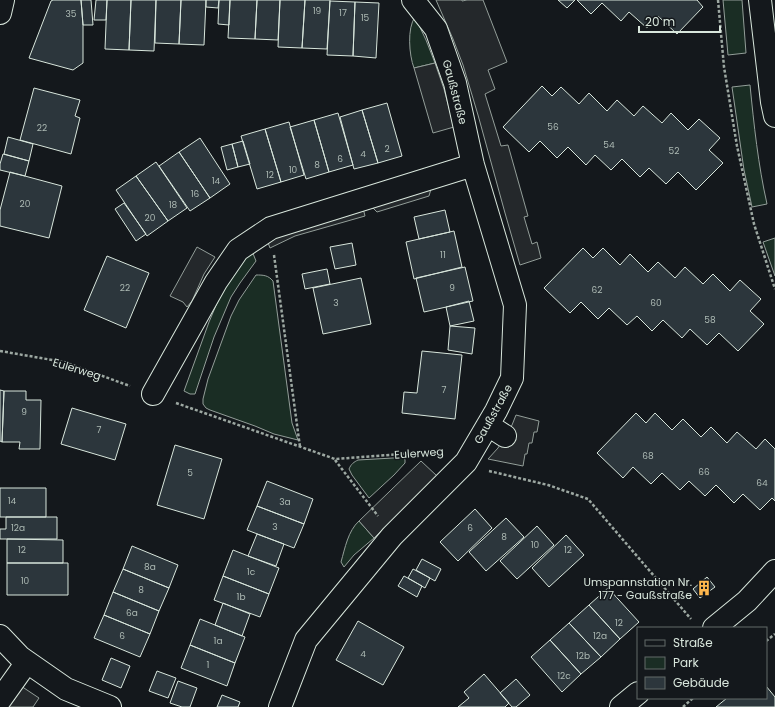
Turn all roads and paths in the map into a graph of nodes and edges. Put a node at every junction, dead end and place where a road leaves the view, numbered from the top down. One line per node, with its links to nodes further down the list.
1 (3, 0): 5 (street)
2 (413, 0): 7 (street, Gaußstraße)
3 (718, 0): 9 (path)
4 (760, 0): 6 (street)
5 (0, 12)
6 (775, 116)
7 (473, 165): 8 (street); 14 (street, Gaußstraße)
8 (271, 228): 11 (street); 12 (path)
9 (775, 289)
10 (0, 350): 11 (path, Eulerweg)
11 (153, 394): 12 (path, Eulerweg)
12 (300, 447): 13 (path, Eulerweg)
13 (335, 459): 14 (path, Eulerweg); 15 (path)
14 (466, 462): 15 (street, Gaußstraße); 19 (path, Eulerweg)
15 (392, 536): 28 (street, Gaußstraße)
16 (775, 571): 18 (street)
17 (775, 588): 18 (street)
18 (747, 601): 19 (street)
19 (704, 625)
20 (775, 634): 22 (path)
21 (0, 636): 23 (street)
22 (767, 640)
23 (27, 662): 26 (street); 27 (street)
24 (637, 694): 29 (street)
25 (692, 699): 30 (path)
26 (0, 700)
27 (110, 707)
28 (280, 707)
29 (622, 707)
30 (683, 707)

